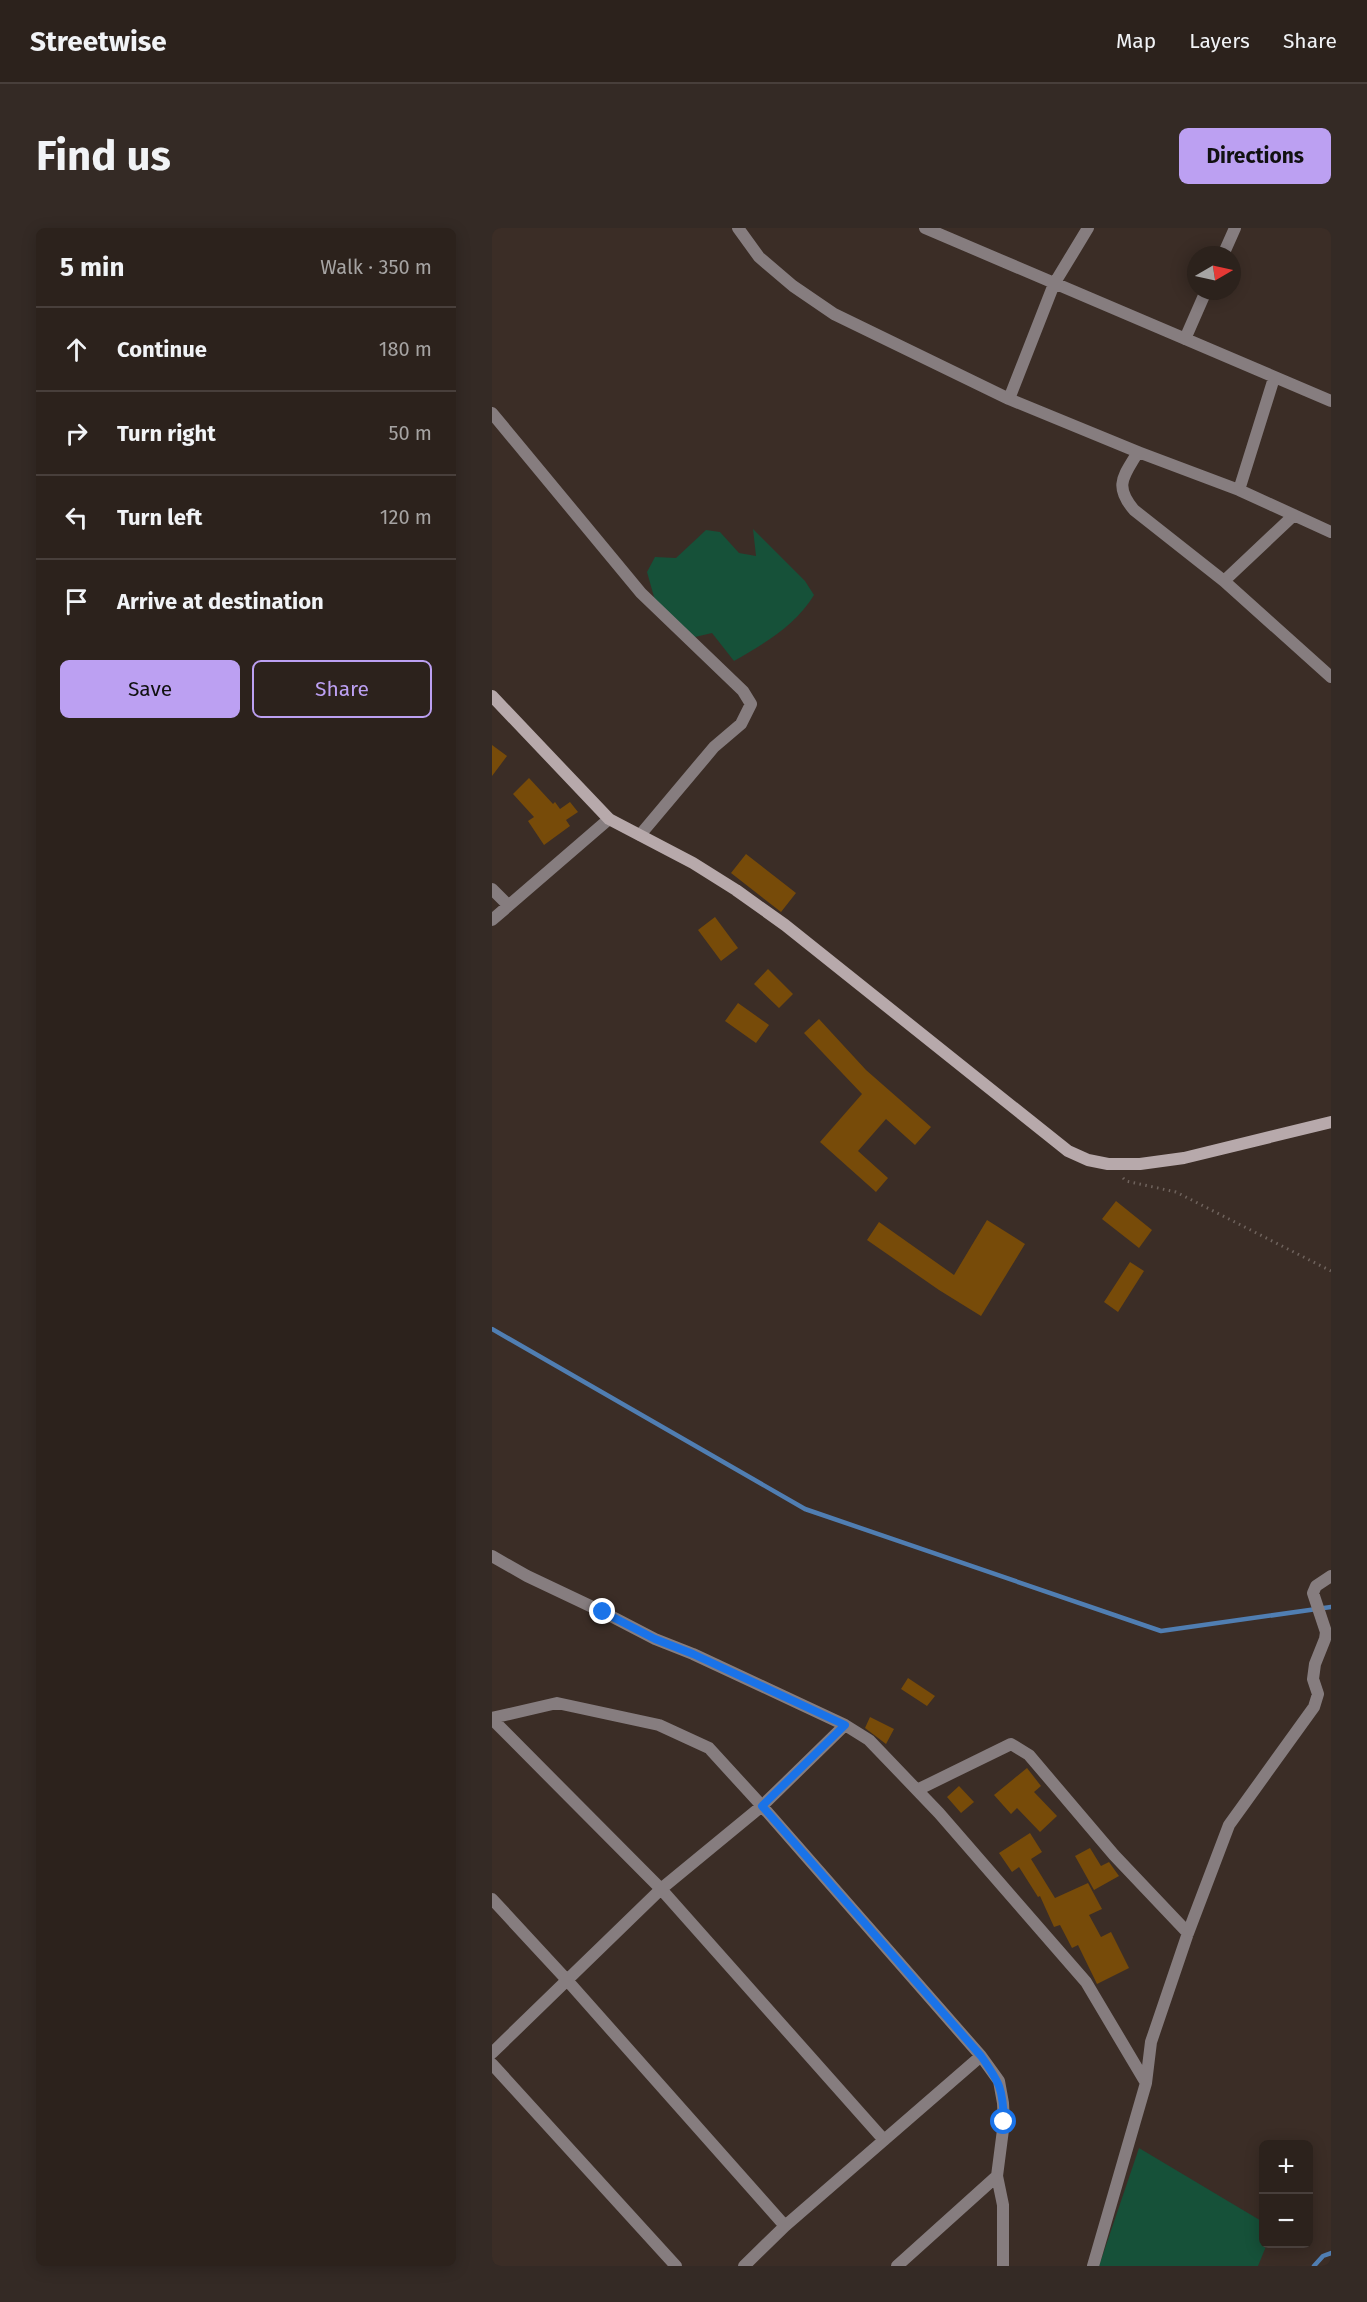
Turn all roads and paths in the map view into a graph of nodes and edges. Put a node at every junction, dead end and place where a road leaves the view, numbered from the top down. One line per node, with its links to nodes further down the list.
1 (738, 228): 10 (street)
2 (926, 228): 6 (street)
3 (1088, 228): 6 (street)
4 (1235, 228): 5 (street)
5 (1227, 246)
6 (1054, 284): 8 (street); 10 (street)
7 (1202, 300): 8 (street)
8 (1185, 339): 9 (street)
9 (1274, 378): 11 (street); 14 (street)
10 (1009, 399): 13 (street)
11 (1331, 401)
12 (492, 413): 21 (street)
13 (1138, 452): 14 (street); 17 (street)
14 (1239, 490): 15 (street)
15 (1294, 515): 16 (street); 17 (street)
16 (1331, 532)
17 (1224, 581): 18 (street)
18 (1330, 673)
19 (492, 696): 20 (main road)
20 (609, 819): 21 (main road); 23 (street)
21 (640, 835): 26 (main road)
22 (492, 889): 23 (street)
23 (508, 905): 24 (street)
24 (492, 920)
25 (1331, 1122): 26 (main road)
26 (1108, 1164): 27 (path)
27 (1331, 1271)
28 (492, 1556): 31 (street)
29 (1331, 1576): 36 (street)
30 (492, 1718): 33 (street); 34 (street)
31 (845, 1725): 32 (street); 33 (street)
32 (918, 1790): 36 (street); 41 (street)
33 (762, 1806): 34 (street); 39 (street)
34 (661, 1889): 37 (street); 42 (street)
35 (492, 1899): 37 (street)
36 (1188, 1933): 41 (street)
37 (566, 1979): 38 (street); 44 (street)
38 (492, 2053)
39 (981, 2056): 42 (street); 43 (street)
40 (492, 2064): 45 (street)
41 (1146, 2084): 49 (street)
42 (884, 2140): 44 (street)
43 (997, 2176): 47 (street); 48 (street)
44 (785, 2226): 46 (street)
45 (676, 2266)
46 (744, 2266)
47 (897, 2266)
48 (1003, 2266)
49 (1093, 2266)

